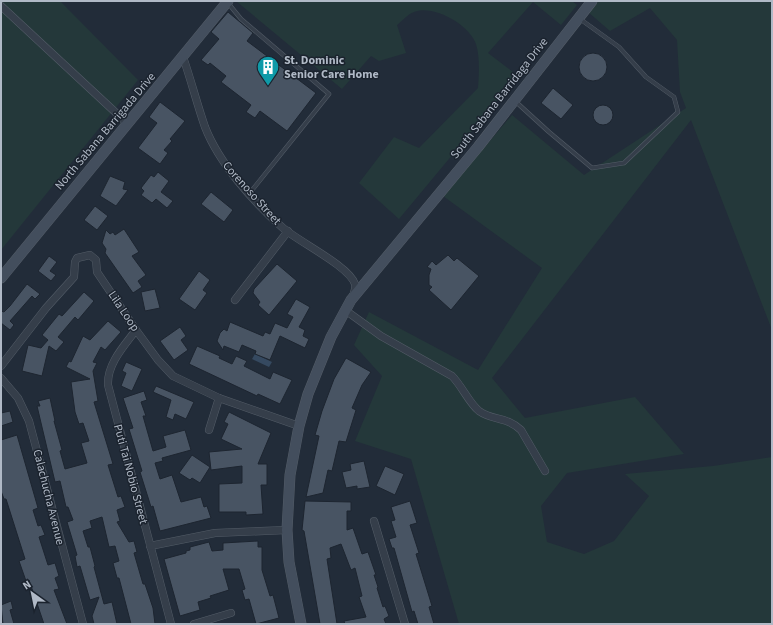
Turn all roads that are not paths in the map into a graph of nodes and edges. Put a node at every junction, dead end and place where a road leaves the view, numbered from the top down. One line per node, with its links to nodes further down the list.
1 (592, 1): 4 (main road, South Sabana Barridaga Drive)
2 (228, 2): 5 (main road, North Sabana Barrigada Drive); 8 (lane)
3 (1, 6): 7 (street)
4 (579, 18): 6 (main road, South Sabana Barridaga Drive); 6 (lane)
5 (183, 57): 7 (main road, North Sabana Barrigada Drive); 8 (street, Corenoso Street)
6 (514, 100): 12 (main road, South Sabana Barridaga Drive)
7 (128, 124): 10 (main road, North Sabana Barrigada Drive)
8 (249, 194): 9 (street, Corenoso Street)
9 (288, 231): 11 (street); 12 (street, Corenoso Street)
10 (1, 278)
11 (235, 300)
12 (351, 300): 13 (main road, South Sabana Barridaga Drive)
13 (345, 310): 18 (main road, South Sabana Barridaga Drive); 20 (street)
14 (136, 330): 15 (street, Lila Loop); 17 (street, Lila Loop); 23 (street, Puti Tai Nobio Street)
15 (1, 366)
16 (1, 378): 25 (street, Calachucha Avenue)
17 (219, 398): 18 (street, Lila Loop); 19 (street)
18 (299, 426): 22 (main road, South Sabana Barridaga Drive)
19 (209, 430)
20 (545, 471)
21 (374, 521): 29 (street)
22 (286, 530): 23 (street); 28 (main road, South Sabana Barridaga Drive)
23 (150, 546): 26 (street, Puti Tai Nobio Street)
24 (231, 613): 27 (street)
25 (83, 624)
26 (171, 624)
27 (194, 624)
28 (301, 624)
29 (405, 624)

